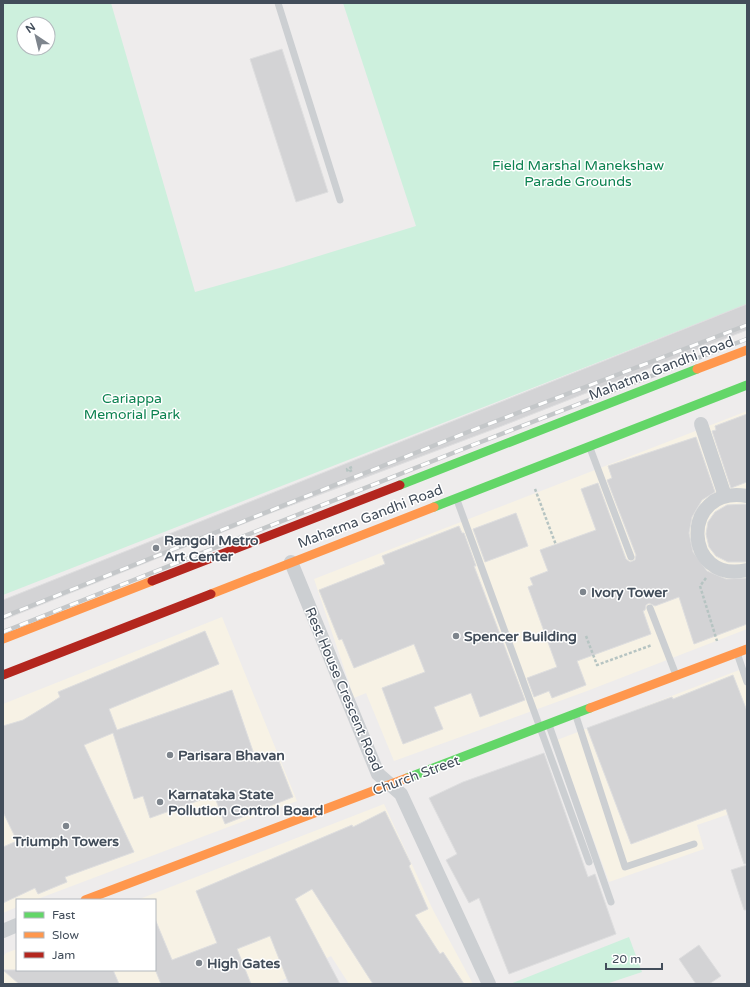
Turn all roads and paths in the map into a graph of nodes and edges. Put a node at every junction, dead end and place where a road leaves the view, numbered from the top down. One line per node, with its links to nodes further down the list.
1 (278, 3): 2 (lane)
2 (340, 200)
3 (747, 350): 18 (main road, Mahatma Gandhi Road)
4 (747, 385): 6 (main road, Mahatma Gandhi Road)
5 (701, 424): 8 (street)
6 (589, 446): 10 (main road, Mahatma Gandhi Road); 12 (lane)
7 (534, 489): 11 (path)
8 (725, 496): 9 (street); 14 (street)
9 (747, 496)
10 (457, 498): 13 (main road, Mahatma Gandhi Road); 27 (lane)
11 (556, 545)
12 (631, 557)
13 (291, 562): 23 (main road, Mahatma Gandhi Road); 28 (street, Rest House Crescent Road)
14 (715, 566): 15 (street); 20 (path)
15 (747, 570)
16 (650, 608): 19 (lane)
17 (586, 636): 19 (path)
18 (3, 639)
19 (663, 640): 24 (lane)
20 (717, 643)
21 (747, 649): 22 (main road, Church Street)
22 (737, 653): 24 (main road, Church Street); 25 (lane)
23 (3, 675)
24 (676, 675): 26 (main road, Church Street)
25 (747, 682)
26 (576, 715): 27 (main road, Church Street); 29 (lane)
27 (545, 726): 28 (main road, Church Street); 30 (lane); 32 (lane)
28 (390, 784): 31 (main road, Church Street); 35 (street, Rest House Crescent Road)
29 (694, 844)
30 (589, 862)
31 (88, 899)
32 (611, 902)
33 (16, 926): 34 (street)
34 (3, 931)
35 (489, 984)

